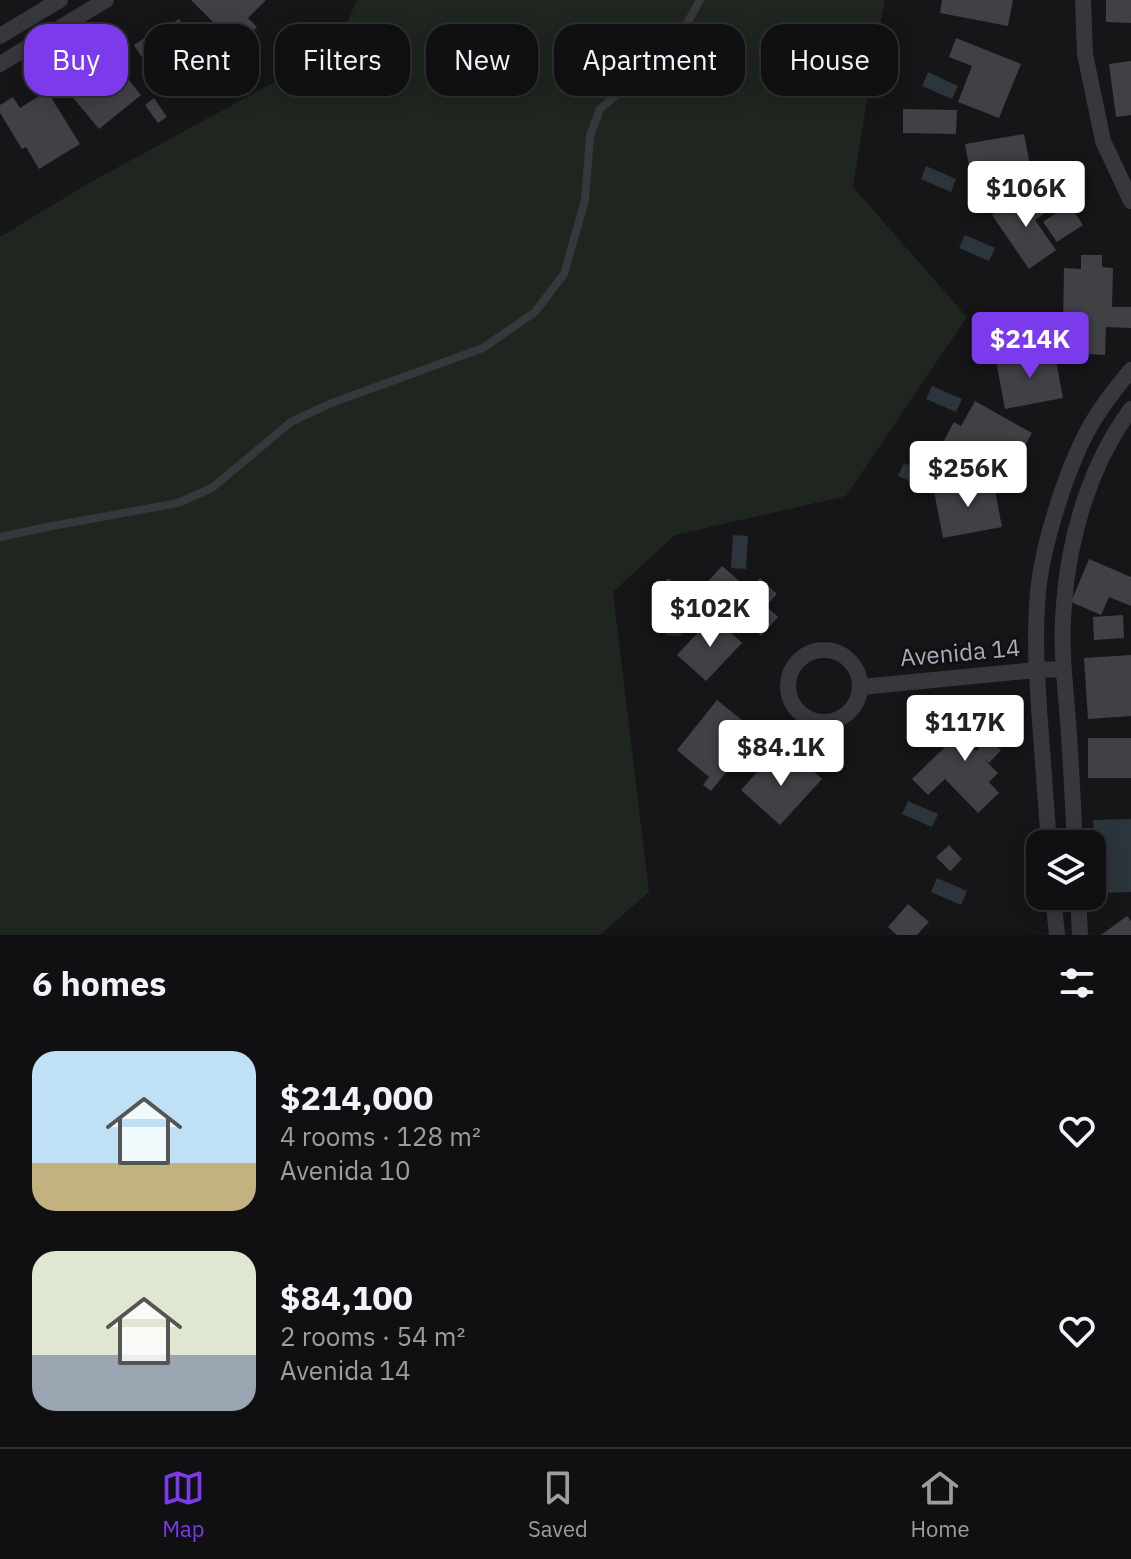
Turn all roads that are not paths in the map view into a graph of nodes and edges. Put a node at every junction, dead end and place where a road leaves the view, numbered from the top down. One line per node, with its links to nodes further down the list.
1 (60, 0): 6 (street)
2 (106, 0): 5 (street)
3 (700, 0): 13 (lane)
4 (1083, 0): 8 (street)
5 (86, 5): 7 (street)
6 (0, 36)
7 (0, 64)
8 (1131, 201)
9 (1131, 370): 11 (street)
10 (1131, 409): 12 (street)
11 (1063, 492): 12 (street); 15 (street)
12 (1086, 500): 14 (street)
13 (0, 537)
14 (1064, 669): 15 (street, Avenida 14); 18 (street)
15 (1036, 670): 16 (street, Avenida 14); 17 (street)
16 (861, 687): 16 (street)
17 (1048, 830)
18 (1074, 830)
19 (1054, 910): 21 (street)
20 (1079, 910): 22 (street)
21 (1057, 935)
22 (1080, 935)

